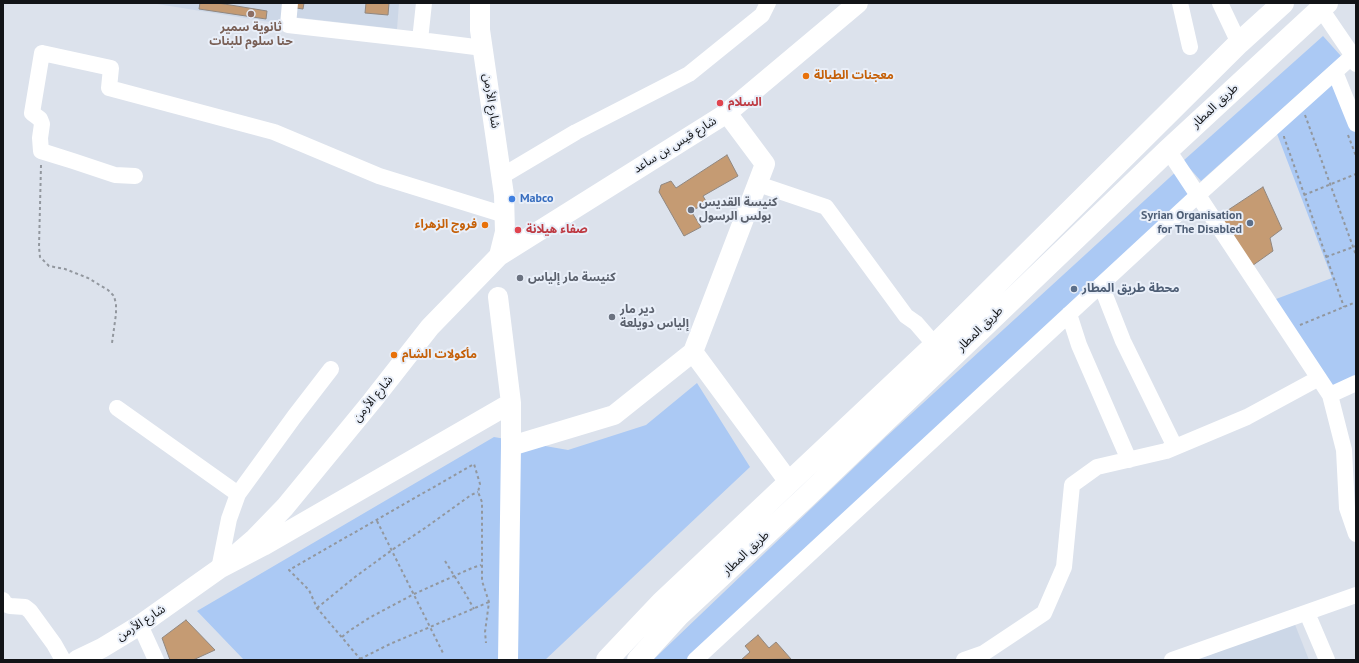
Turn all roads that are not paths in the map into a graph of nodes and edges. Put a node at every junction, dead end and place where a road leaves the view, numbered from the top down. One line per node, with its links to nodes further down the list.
1 (290, 3): 10 (street)
2 (424, 3): 10 (street)
3 (480, 3): 13 (main road, شارع الأرمن)
4 (768, 3): 20 (street)
5 (858, 3): 16 (main road, شارع قيس بن ساعد)
6 (1180, 3): 12 (street)
7 (1220, 3): 11 (street)
8 (1283, 3): 11 (highway, طريق المطار)
9 (1324, 6): 14 (street); 18 (highway, طريق المطار)
10 (420, 40): 13 (street)
11 (1239, 43): 28 (highway, طريق المطار)
12 (1190, 47)
13 (483, 48): 20 (main road, شارع الأرمن)
14 (1355, 58): 15 (street)
15 (1335, 72): 17 (street); 22 (street)
16 (727, 113): 21 (main road); 24 (main road, شارع قيس بن ساعد)
17 (1356, 124)
18 (1168, 150): 22 (street); 54 (highway, طريق المطار)
19 (135, 176): 23 (street)
20 (502, 176): 23 (main road, شارع الأرمن)
21 (758, 184): 28 (street); 29 (main road)
22 (1198, 195): 25 (street); 31 (street)
23 (505, 215): 24 (main road, شارع الأرمن)
24 (499, 256): 41 (main road, شارع الأرمن)
25 (1101, 284): 27 (street); 37 (street)
26 (498, 297): 34 (main road)
27 (1069, 314): 38 (street); 55 (street)
28 (935, 345): 39 (highway, طريق المطار)
29 (693, 352): 36 (main road); 39 (main road)
30 (331, 370): 40 (street)
31 (1319, 378): 33 (street); 37 (street)
32 (1356, 384): 33 (street)
33 (1330, 395): 43 (street)
34 (510, 403): 36 (main road); 42 (main road)
35 (117, 408): 40 (street)
36 (511, 446): 52 (main road)
37 (1175, 447): 38 (street)
38 (1128, 460): 56 (street)
39 (789, 482): 53 (highway, طريق المطار)
40 (238, 494): 44 (street)
41 (285, 507): 42 (main road); 44 (main road, شارع الأرمن)
42 (299, 524): 44 (main road)
43 (1356, 534)
44 (219, 569): 48 (main road, شارع الأرمن)
45 (1356, 595): 47 (street)
46 (3, 600): 49 (street)
47 (1306, 613): 57 (street); 58 (street)
48 (140, 625): 50 (main road, شارع الأرمن); 51 (street)
49 (63, 660)
50 (77, 660)
51 (156, 660)
52 (508, 660)
53 (607, 660)
54 (638, 660)
55 (695, 660)
56 (964, 660)
57 (1172, 660)
58 (1327, 660)

